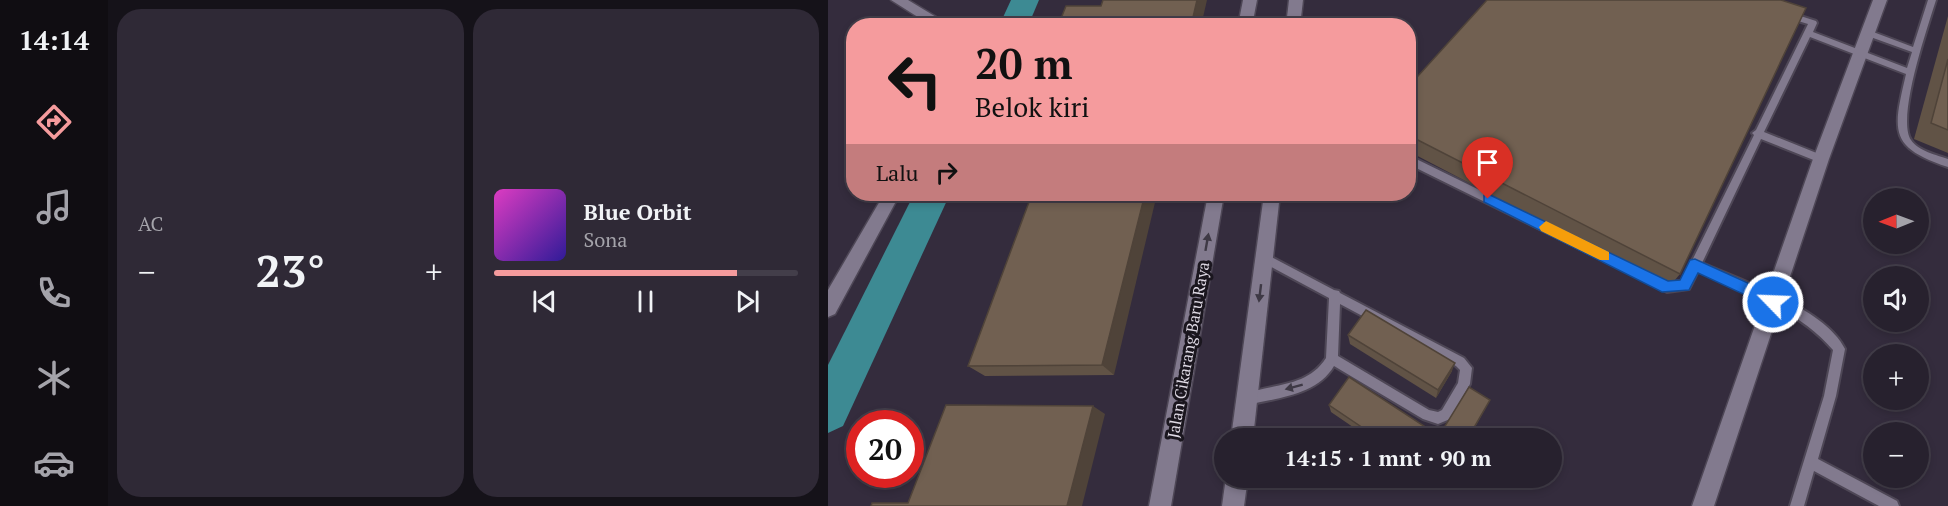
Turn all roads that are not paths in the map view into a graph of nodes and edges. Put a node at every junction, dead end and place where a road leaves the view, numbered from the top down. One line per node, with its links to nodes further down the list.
1 (898, 0): 7 (street)
2 (1250, 0): 8 (street)
3 (1296, 0): 9 (street)
4 (1880, 0): 11 (street)
5 (1932, 0): 12 (lane)
6 (1780, 11): 10 (lane)
7 (930, 18)
8 (1247, 18)
9 (1294, 18)
10 (1808, 33): 13 (lane); 15 (lane)
11 (1868, 33): 12 (lane); 13 (street)
12 (1917, 51): 14 (lane)
13 (1860, 53): 14 (lane); 16 (street)
14 (1911, 73): 18 (lane)
15 (1757, 133): 16 (lane); 23 (lane)
16 (1821, 159): 25 (street)
17 (1416, 163): 23 (lane)
18 (1948, 163)
19 (888, 201): 26 (street)
20 (1215, 201): 32 (street, Jalan Cikarang Baru Raya, one-way to 20)
21 (1271, 201): 22 (street)
22 (1264, 258): 24 (lane); 28 (street, one-way to 28)
23 (1695, 265): 25 (lane)
24 (1335, 294): 27 (lane); 27 (lane)
25 (1773, 302): 30 (lane); 34 (street)
26 (828, 308)
27 (1332, 359): 28 (lane, one-way to 28)
28 (1247, 399): 29 (street)
29 (1243, 428)
30 (1811, 462): 35 (lane); 36 (lane)
31 (1235, 488): 33 (street)
32 (1160, 506)
33 (1233, 506)
34 (1703, 506)
35 (1797, 506)
36 (1892, 506)

